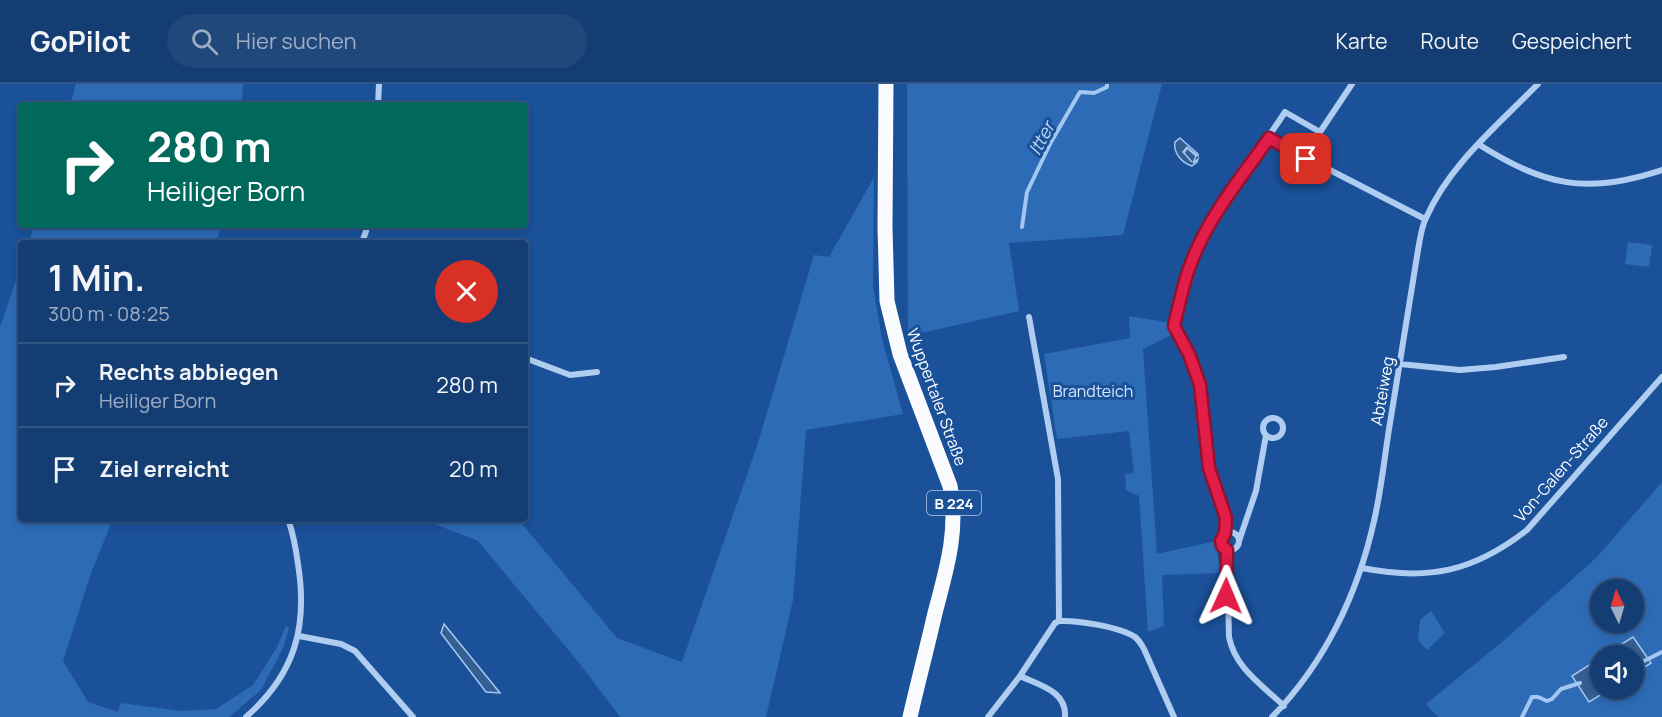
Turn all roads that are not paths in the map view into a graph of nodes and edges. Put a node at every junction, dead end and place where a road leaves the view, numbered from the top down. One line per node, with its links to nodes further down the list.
1 (379, 84): 5 (street)
2 (886, 84): 30 (main road, Wuppertaler Straße / B 224)
3 (1352, 84): 6 (street)
4 (1538, 84): 8 (street, Abteiweg)
5 (378, 102)
6 (1320, 132): 7 (street); 9 (street)
7 (1269, 138): 9 (street); 20 (street)
8 (1478, 144): 10 (street); 11 (street, Abteiweg)
9 (1306, 159): 11 (street)
10 (1662, 170)
11 (1425, 219): 15 (street, Abteiweg)
12 (1029, 318): 24 (street)
13 (1564, 357): 15 (street)
14 (528, 359): 16 (street)
15 (1400, 364): 23 (street, Abteiweg)
16 (597, 372)
17 (1662, 376): 23 (street, Von-Galen-Straße)
18 (1266, 435): 21 (street)
19 (290, 522): 25 (street)
20 (1225, 533): 21 (street); 22 (street)
21 (1239, 540): 22 (street)
22 (1227, 550): 27 (street)
23 (1362, 568): 27 (street, Abteiweg)
24 (1059, 621): 26 (street); 33 (street)
25 (299, 636): 28 (street); 29 (street)
26 (1020, 676): 31 (street); 32 (street)
27 (1284, 706): 34 (street, Abteiweg)
28 (246, 717)
29 (413, 717)
30 (910, 717)
31 (988, 717)
32 (1065, 717)
33 (1174, 717)
34 (1272, 717)

